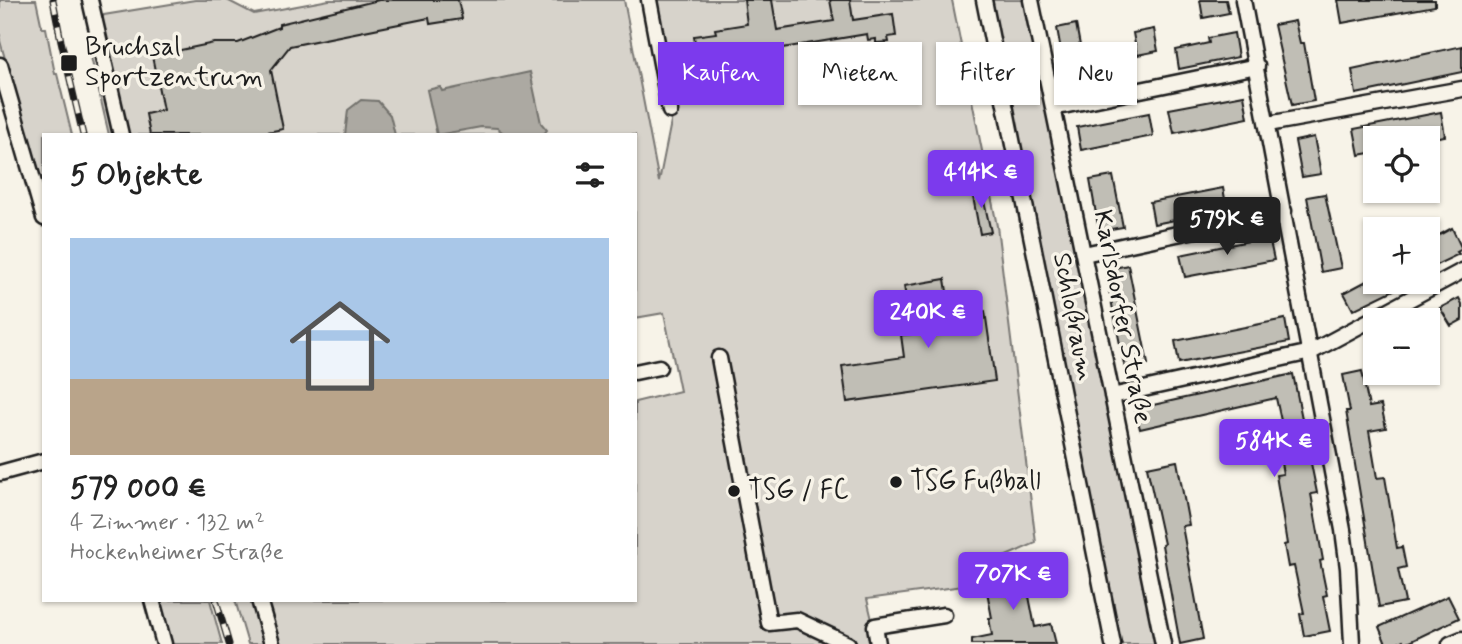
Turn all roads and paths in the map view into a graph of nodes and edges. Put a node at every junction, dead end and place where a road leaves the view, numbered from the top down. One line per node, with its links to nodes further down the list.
1 (90, 0): 12 (street)
2 (649, 0): 10 (street)
3 (985, 0): 32 (street, Schloßraum)
4 (1031, 0): 9 (street, Karlsdorfer Straße)
5 (1243, 0): 7 (street)
6 (0, 65): 13 (street)
7 (1257, 66): 9 (street); 11 (street)
8 (1462, 89): 11 (street)
9 (1053, 108): 15 (street, Karlsdorfer Straße)
10 (670, 111)
11 (1268, 124): 14 (street)
12 (121, 133)
13 (42, 211)
14 (1284, 211): 15 (street); 17 (street)
15 (1084, 254): 21 (street, Karlsdorfer Straße)
16 (1462, 271): 17 (street)
17 (1311, 352): 21 (street); 34 (street)
18 (719, 358): 30 (street)
19 (659, 367): 20 (street)
20 (637, 372)
21 (1112, 396): 33 (street, Karlsdorfer Straße)
22 (42, 462): 23 (street)
23 (0, 473)
24 (153, 602): 28 (street)
25 (260, 602): 29 (street)
26 (944, 615): 31 (street)
27 (1462, 639): 35 (street)
28 (164, 644)
29 (272, 644)
30 (848, 644)
31 (878, 644)
32 (1113, 644)
33 (1163, 644)
34 (1352, 644)
35 (1450, 644)

